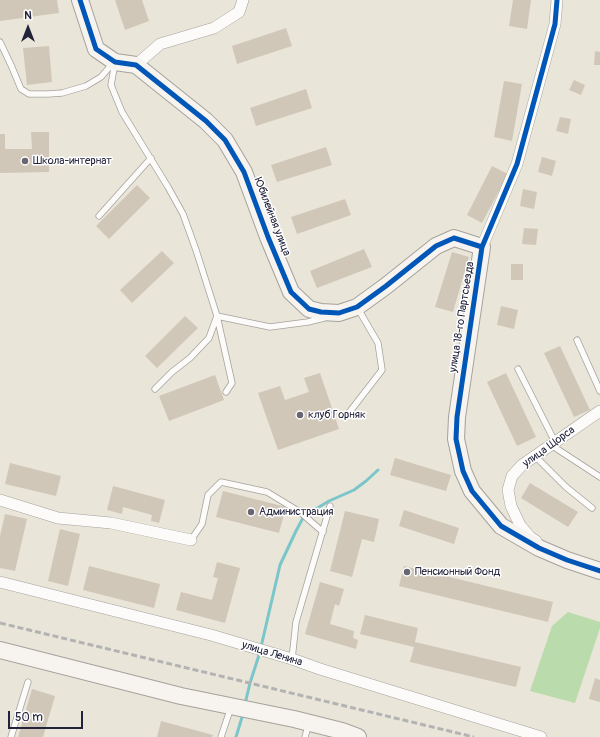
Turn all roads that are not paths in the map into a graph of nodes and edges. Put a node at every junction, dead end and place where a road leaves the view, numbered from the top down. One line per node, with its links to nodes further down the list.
1 (80, 0): 5 (street)
2 (243, 0): 6 (street)
3 (556, 0): 9 (street, улица 18-го Партсьезда)
4 (0, 42): 5 (lane)
5 (115, 62): 6 (street); 7 (lane)
6 (136, 65): 11 (street, Юбилейная улица)
7 (151, 158): 8 (lane); 12 (lane)
8 (100, 216)
9 (482, 247): 10 (street, Юбилейная улица); 28 (street, улица 18-го Партсьезда)
10 (357, 307): 11 (street, Юбилейная улица); 19 (lane)
11 (339, 313): 12 (lane)
12 (217, 316): 15 (lane); 17 (lane)
13 (577, 340): 16 (lane)
14 (518, 369): 20 (lane)
15 (155, 389)
16 (600, 391)
17 (226, 392)
18 (600, 412): 20 (street, улица Щорса)
19 (348, 414)
20 (553, 444): 21 (street, улица Щорса); 22 (lane)
21 (535, 456): 25 (lane); 28 (street, улица Щорса)
22 (600, 476)
23 (0, 500): 27 (street)
24 (330, 506): 26 (lane)
25 (592, 508)
26 (323, 532): 27 (lane); 32 (lane)
27 (192, 540)
28 (567, 560): 29 (street, улица 18-го Партсьезда)
29 (600, 571)
30 (0, 582): 32 (street, улица Ленина)
31 (0, 650): 34 (street)
32 (292, 659): 39 (street, улица Ленина)
33 (28, 682): 36 (lane)
34 (231, 706): 35 (street); 37 (lane)
35 (307, 730): 38 (street)
36 (11, 737)
37 (221, 737)
38 (358, 737)
39 (541, 737)

